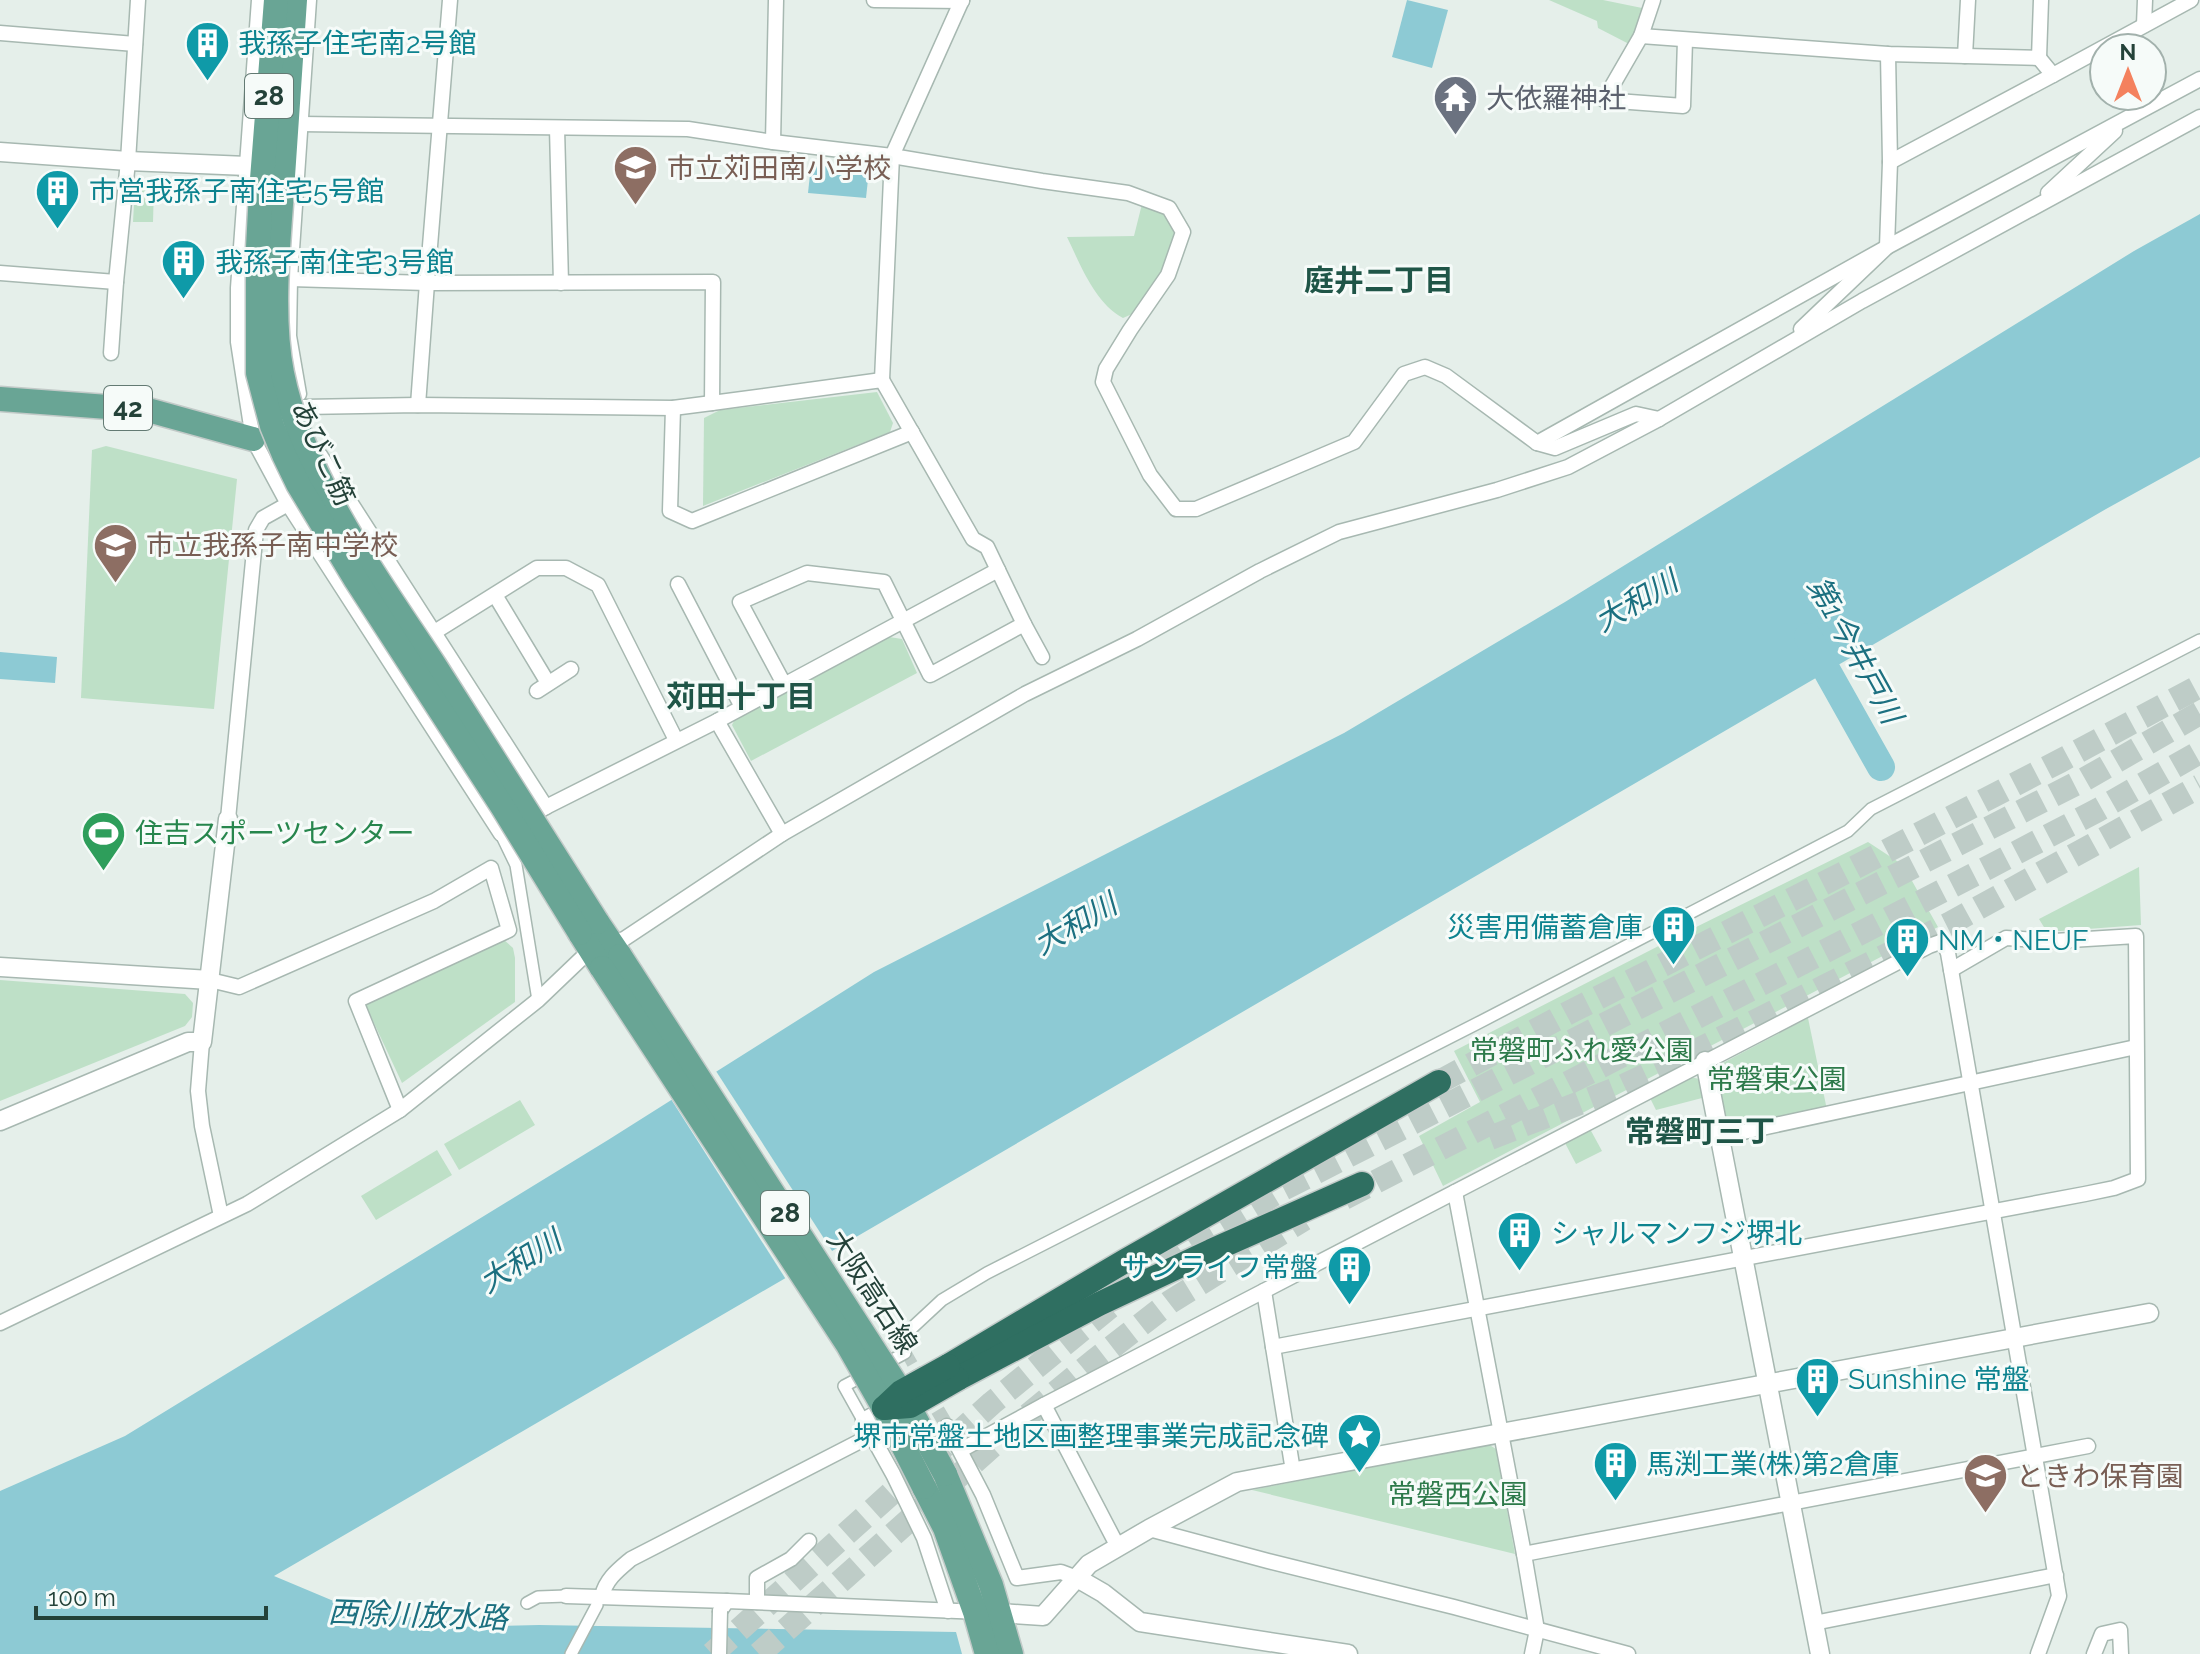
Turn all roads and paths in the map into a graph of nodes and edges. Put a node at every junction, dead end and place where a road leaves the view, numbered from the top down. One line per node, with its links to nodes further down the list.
1 (138, 0): 19 (street)
2 (259, 0): 35 (street)
3 (276, 0): 36 (main road, あびこ筋 / 28)
4 (295, 0): 36 (main road, あびこ筋 / 28)
5 (309, 0): 27 (street)
6 (450, 0): 28 (street)
7 (776, 0): 30 (street)
8 (874, 0): 14 (street)
9 (1653, 0): 17 (street)
10 (1968, 0): 21 (street)
11 (2041, 0): 22 (street)
12 (2145, 0): 15 (street)
13 (2191, 0): 15 (street)
14 (962, 1): 32 (street)
15 (2144, 25): 23 (street)
16 (0, 33): 19 (street)
17 (1641, 36): 18 (street); 18 (street)
18 (1685, 40): 20 (street)
19 (135, 44): 33 (street)
20 (1888, 54): 21 (street); 34 (street)
21 (1965, 56): 22 (street)
22 (2039, 58): 23 (street)
23 (2053, 75): 34 (street)
24 (2200, 79): 25 (street)
25 (2130, 117): 37 (street); 38 (street)
26 (2200, 117): 37 (street)
27 (300, 124): 28 (street); 40 (street)
28 (441, 127): 29 (street); 42 (street)
29 (557, 128): 30 (street); 43 (street)
30 (773, 142): 32 (street)
31 (0, 152): 33 (street)
32 (892, 156): 48 (street); 57 (street)
33 (128, 161): 35 (street); 41 (street)
34 (1890, 162): 38 (street)
35 (247, 166): 45 (street)
36 (272, 192): 79 (main road, あびこ筋 / 28, bridge)
37 (2031, 208): 46 (street)
38 (1887, 247): 46 (street); 57 (street)
39 (0, 273): 41 (street)
40 (290, 279): 42 (street); 44 (street)
41 (116, 282): 47 (street)
42 (427, 283): 43 (street); 51 (street)
43 (561, 283): 50 (street)
44 (289, 336): 45 (street); 52 (street)
45 (238, 342): 56 (street)
46 (1784, 345): 54 (street)
47 (111, 353)
48 (882, 380): 50 (street); 55 (street)
49 (0, 399): 56 (main road, 42)
50 (712, 403): 53 (street)
51 (418, 405): 52 (street); 53 (street)
52 (303, 407): 58 (street)
53 (673, 408): 55 (street)
54 (1659, 419): 57 (street); 78 (street)
55 (912, 432): 61 (street)
56 (253, 439): 58 (street); 59 (street)
57 (1537, 443)
58 (320, 455): 60 (street)
59 (288, 504): 63 (street); 76 (street)
60 (384, 556): 63 (street); 67 (street)
61 (998, 570): 65 (street); 66 (street)
62 (678, 584): 72 (street)
63 (341, 587): 77 (street)
64 (495, 595): 67 (street); 70 (street); 74 (street)
65 (903, 619): 66 (street); 71 (street); 71 (street)
66 (1024, 624): 69 (street)
67 (433, 633): 75 (street)
68 (2200, 640): 102 (street)
69 (1042, 657)
70 (571, 669)
71 (784, 684): 72 (street)
72 (742, 707): 73 (street)
73 (717, 721): 74 (street); 78 (street)
74 (676, 740): 75 (street)
75 (546, 807): 77 (street)
76 (228, 819): 82 (street)
77 (501, 834): 83 (street)
78 (782, 834): 79 (street)
79 (600, 946): 83 (street); 107 (main road, 大阪高石線 / 28, bridge)
80 (0, 967): 82 (street)
81 (1951, 970): 85 (street); 86 (street); 88 (street)
82 (210, 980): 84 (street); 89 (street)
83 (538, 1000): 89 (street)
84 (202, 1042): 90 (street); 95 (street)
85 (2136, 1047): 88 (street); 94 (street)
86 (1705, 1061): 91 (street); 93 (street)
87 (1439, 1082): 105 (highway)
88 (1971, 1083): 91 (street); 94 (street)
89 (400, 1110): 95 (street)
90 (0, 1121)
91 (1720, 1137): 96 (street)
92 (1362, 1184): 105 (highway)
93 (1455, 1192): 97 (street); 98 (street)
94 (1994, 1211): 96 (street); 101 (street)
95 (221, 1216): 100 (street)
96 (1744, 1258): 98 (street); 106 (street)
97 (1264, 1291): 103 (street); 108 (street)
98 (1477, 1309): 103 (street); 110 (street)
99 (2149, 1313): 101 (street)
100 (0, 1323)
101 (2015, 1337): 106 (street); 114 (street)
102 (899, 1340)
103 (1273, 1347): 115 (street)
104 (905, 1353): 107 (street)
105 (952, 1372): 107 (highway, bridge)
106 (1768, 1384): 110 (street); 116 (street)
107 (897, 1403): 111 (street); 129 (main road, 大阪高石線 / 28, bridge); 130 (main road, 大阪高石線 / 28, bridge)
108 (1044, 1405): 113 (street); 119 (street)
109 (947, 1426): 113 (street)
110 (1501, 1432): 115 (street); 120 (street)
111 (872, 1435): 124 (street); 128 (street)
112 (2088, 1446): 114 (street)
113 (961, 1450): 122 (street)
114 (2036, 1456): 116 (street); 121 (street)
115 (1293, 1471): 117 (street)
116 (1790, 1503): 120 (street); 131 (street)
117 (1149, 1529): 119 (street); 132 (street)
118 (809, 1541): 125 (street)
119 (1118, 1547): 122 (street)
120 (1524, 1554): 132 (street)
121 (2056, 1575): 131 (street); 141 (street)
122 (1077, 1578): 130 (street); 137 (street)
123 (566, 1596): 124 (street); 126 (street)
124 (600, 1600): 127 (street); 133 (street)
125 (757, 1602): 127 (street); 128 (street)
126 (527, 1603)
127 (723, 1606): 134 (street, bridge)
128 (948, 1611): 129 (street)
129 (976, 1617): 130 (street); 135 (main road, 大阪高石線 / 28)
130 (1002, 1618): 136 (main road, 大阪高石線 / 28)
131 (1814, 1623): 140 (street)
132 (1537, 1630): 138 (street); 139 (street)
133 (571, 1654)
134 (719, 1654)
135 (987, 1654)
136 (1011, 1654)
137 (1348, 1654)
138 (1532, 1654)
139 (1628, 1654)
140 (1820, 1654)
141 (2038, 1654)
142 (2094, 1654): 143 (street)
143 (2121, 1654)

